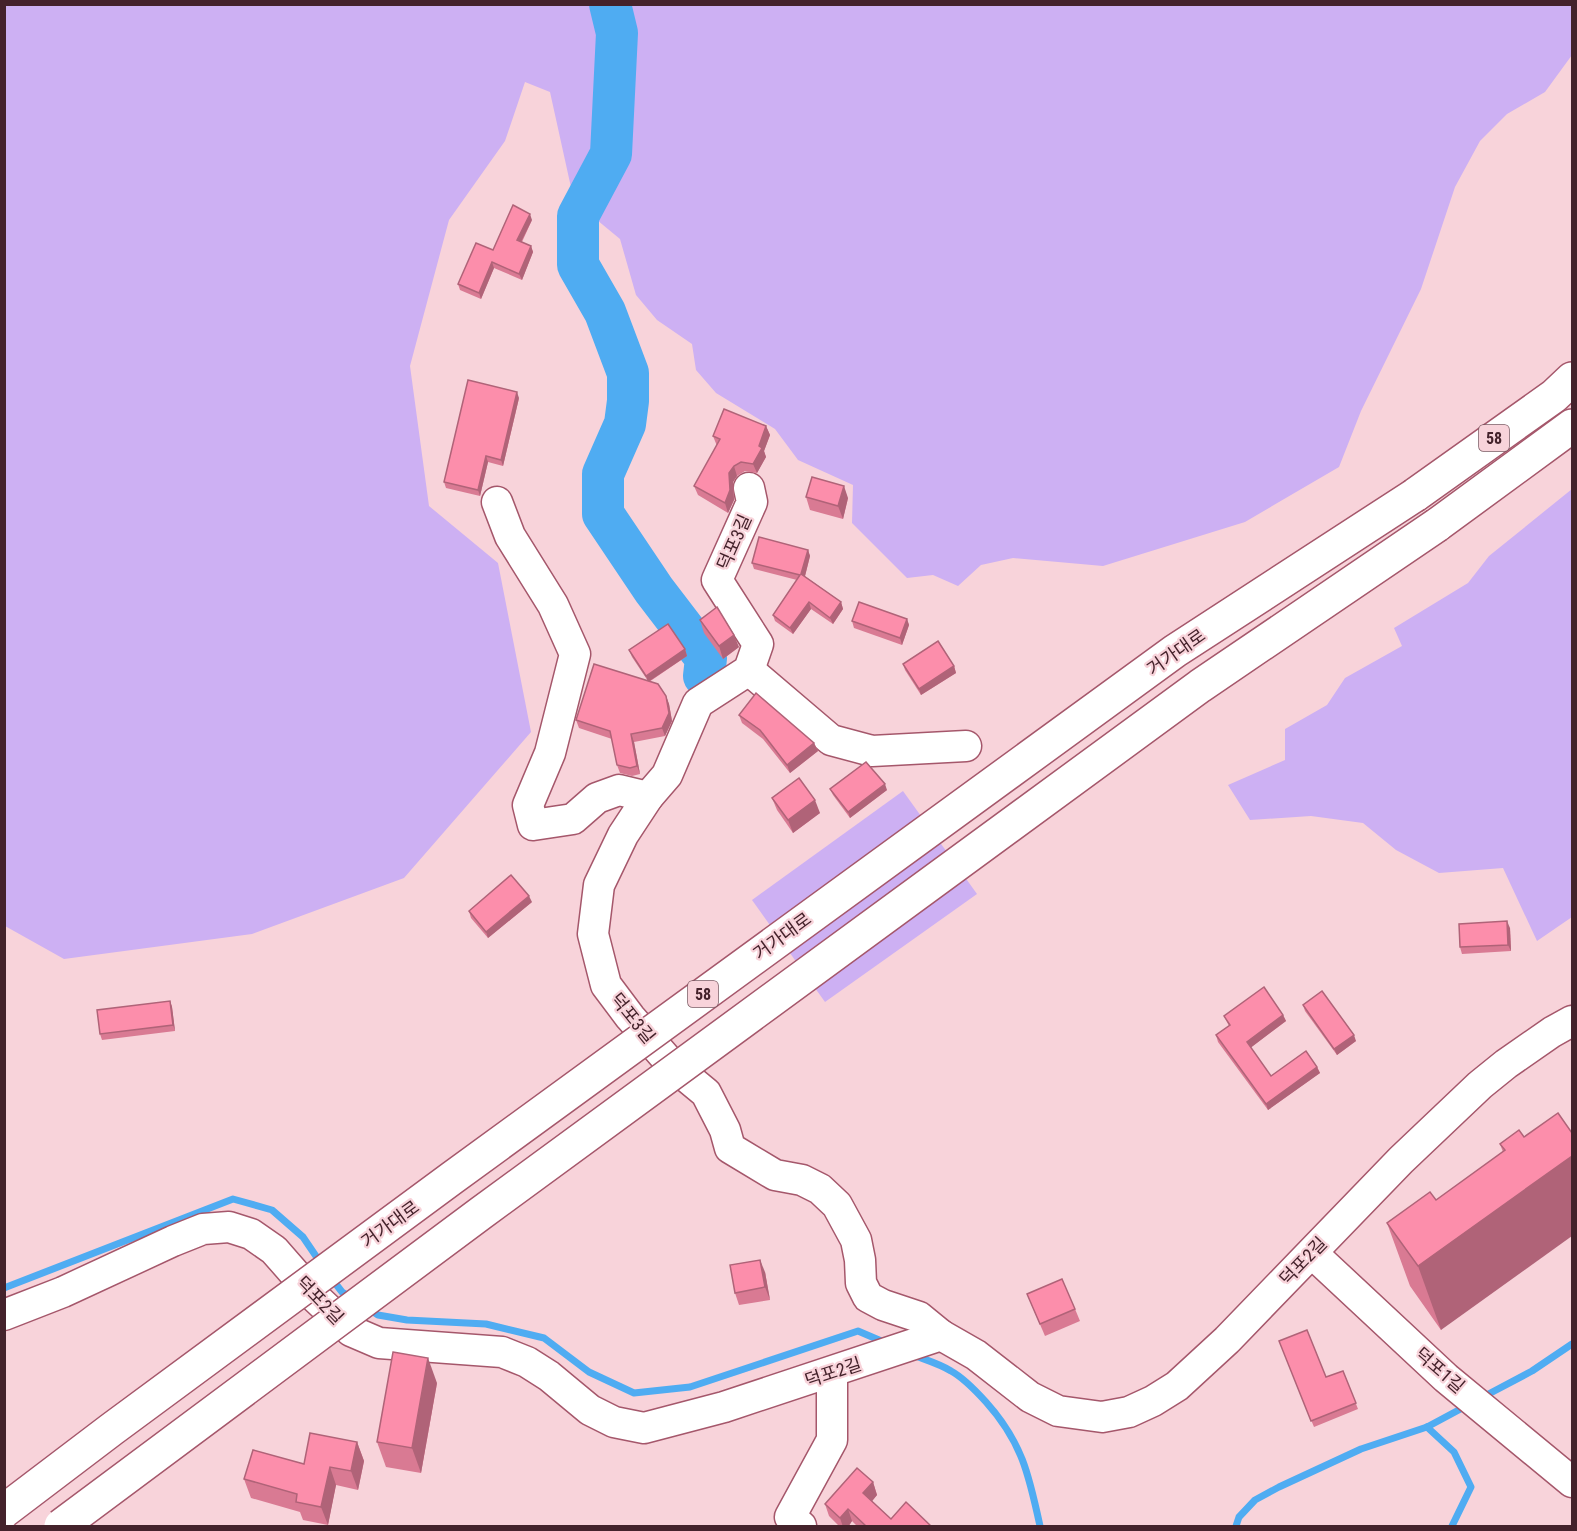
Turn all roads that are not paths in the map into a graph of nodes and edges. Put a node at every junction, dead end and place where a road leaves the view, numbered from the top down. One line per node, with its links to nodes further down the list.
1 (1572, 380): 14 (highway, 거가대로 / 58, bridge)
2 (1572, 426): 15 (highway, 58, bridge)
3 (750, 488): 5 (street, 덕포3길)
4 (497, 502): 7 (street)
5 (749, 670): 6 (street); 7 (street, 덕포3길)
6 (966, 747)
7 (648, 797): 11 (street, 덕포3길)
8 (1572, 1021): 9 (street, 덕포2길)
9 (1312, 1252): 11 (street, 덕포2길); 13 (street, 덕포1길)
10 (4, 1315): 12 (street, 덕포2길)
11 (941, 1335): 12 (street, 덕포2길)
12 (832, 1372): 16 (street)
13 (1572, 1482)
14 (4, 1511)
15 (61, 1527)
16 (801, 1527)

